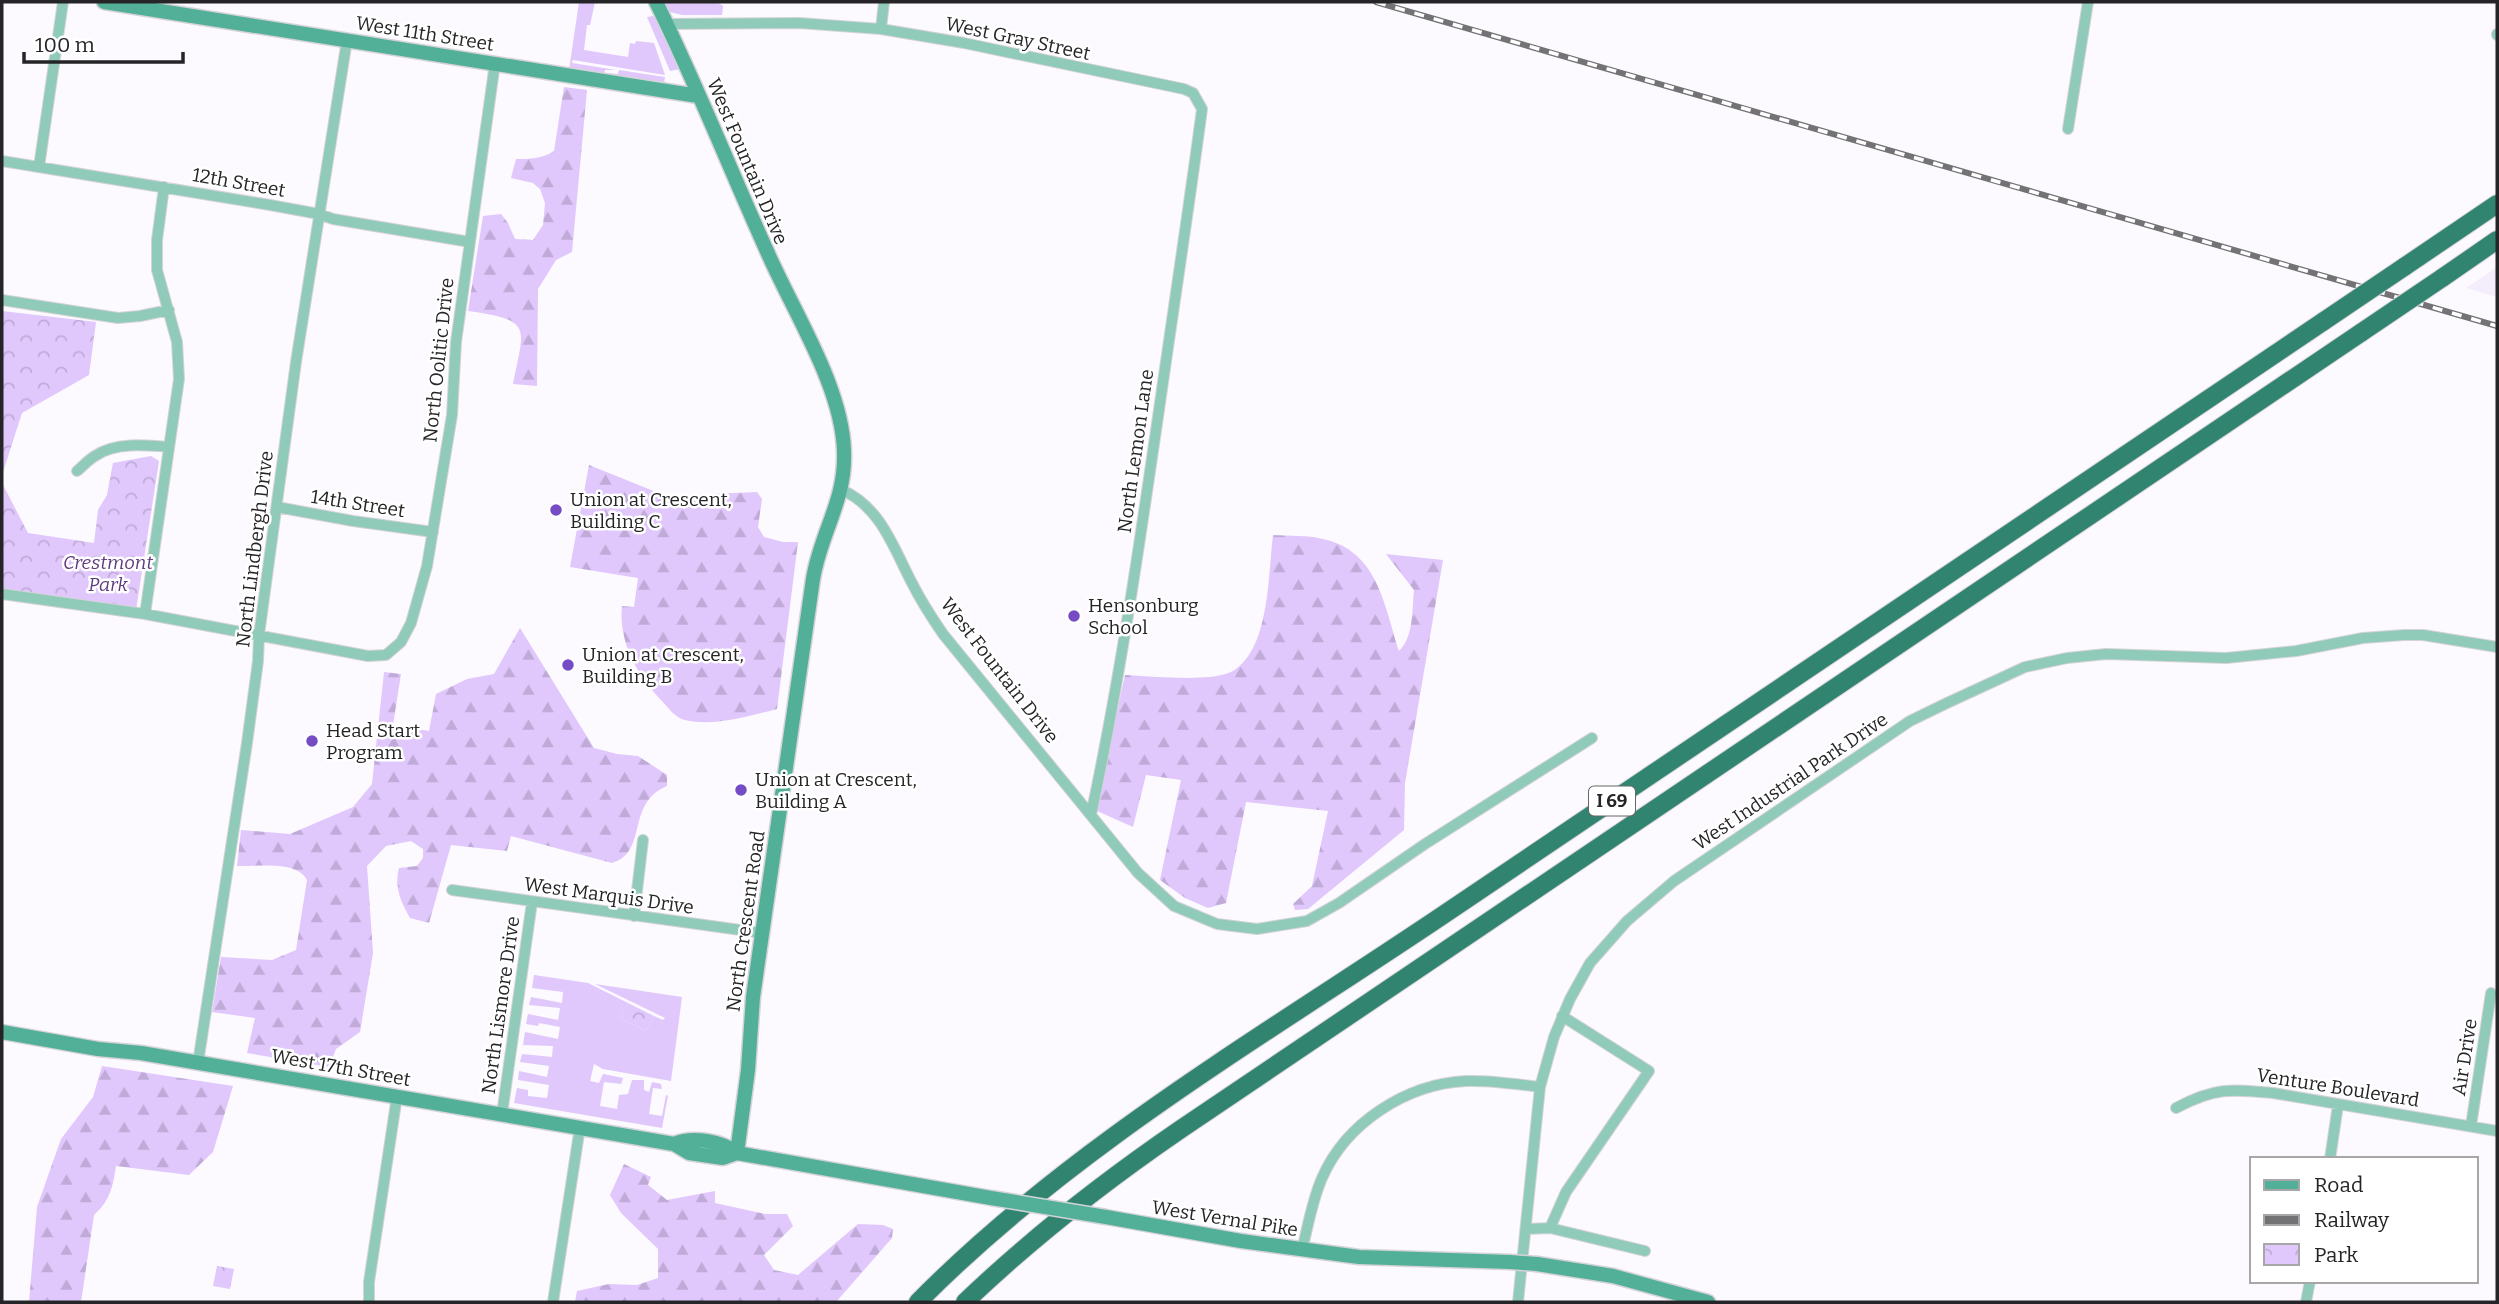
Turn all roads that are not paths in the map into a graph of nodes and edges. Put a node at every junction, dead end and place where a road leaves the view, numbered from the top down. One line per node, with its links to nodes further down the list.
1 (63, 2): 14 (street)
2 (104, 2): 8 (street, West 11th Street)
3 (656, 2): 6 (street, West Fountain Drive)
4 (884, 2): 7 (street)
5 (2088, 2): 12 (street)
6 (667, 24): 7 (street, West Gray Street); 11 (street, West Fountain Drive)
7 (881, 29): 10 (street, West Gray Street)
8 (346, 40): 9 (street, West 11th Street); 17 (street, North Lindbergh Drive)
9 (495, 63): 11 (street, West 11th Street); 19 (street, North Oolitic Drive)
10 (1193, 93): 32 (street, North Lemon Lane)
11 (698, 96): 24 (street, West Fountain Drive)
12 (2068, 129)
13 (2, 161): 14 (street, 12th Street)
14 (39, 167): 15 (street, 12th Street)
15 (164, 187): 17 (street, 12th Street); 21 (street)
16 (2497, 204): 59 (highway, I 69, bridge)
17 (319, 214): 19 (street, 12th Street); 25 (street, North Lindbergh Drive)
18 (2497, 240): 60 (highway, I 69, bridge)
19 (470, 242): 26 (street, North Oolitic Drive)
20 (2, 300): 21 (street)
21 (169, 310): 22 (street)
22 (169, 447): 23 (street); 28 (street)
23 (77, 471)
24 (842, 490): 32 (street, West Fountain Drive); 37 (street, North Crescent Road)
25 (277, 507): 26 (street, 14th Street); 29 (street, North Lindbergh Drive)
26 (433, 532): 29 (street, North Oolitic Drive)
27 (2, 594): 28 (street)
28 (145, 614): 29 (street)
29 (259, 635): 41 (street, North Lindbergh Drive)
30 (2497, 647): 39 (street, West Industrial Park Drive)
31 (1592, 738): 32 (street, West Fountain Drive)
32 (1091, 815)
33 (643, 840): 36 (street)
34 (452, 890): 35 (street, West Marquis Drive)
35 (531, 902): 36 (street, West Marquis Drive); 46 (street, North Lismore Drive)
36 (634, 916): 37 (street, West Marquis Drive)
37 (761, 933): 50 (street, North Crescent Road)
38 (2491, 993): 47 (street, Air Drive)
39 (1562, 1016): 42 (street, West Industrial Park Drive); 52 (street)
40 (2, 1032): 41 (street, West 17th Street)
41 (198, 1063): 43 (street, West 17th Street)
42 (1540, 1087): 53 (street, West Industrial Park Drive); 54 (street)
43 (397, 1096): 46 (street, West 17th Street); 57 (street)
44 (2339, 1105): 45 (street, Venture Boulevard); 47 (street, Venture Boulevard); 51 (street)
45 (2176, 1108)
46 (502, 1114): 48 (street, West 17th Street)
47 (2471, 1126): 49 (street, Venture Boulevard)
48 (580, 1127): 50 (street, West 17th Street); 58 (street)
49 (2497, 1131)
50 (737, 1153): 54 (street, West Vernal Pike, bridge)
51 (2330, 1157)
52 (1550, 1228): 53 (street); 55 (street)
53 (1527, 1229): 61 (street, West Industrial Park Drive)
54 (1302, 1250): 62 (street, West Vernal Pike, bridge)
55 (1645, 1251)
56 (2310, 1283): 63 (street)
57 (369, 1302)
58 (553, 1302)
59 (918, 1302)
60 (965, 1302)
61 (1518, 1302)
62 (1708, 1302)
63 (2306, 1302)

